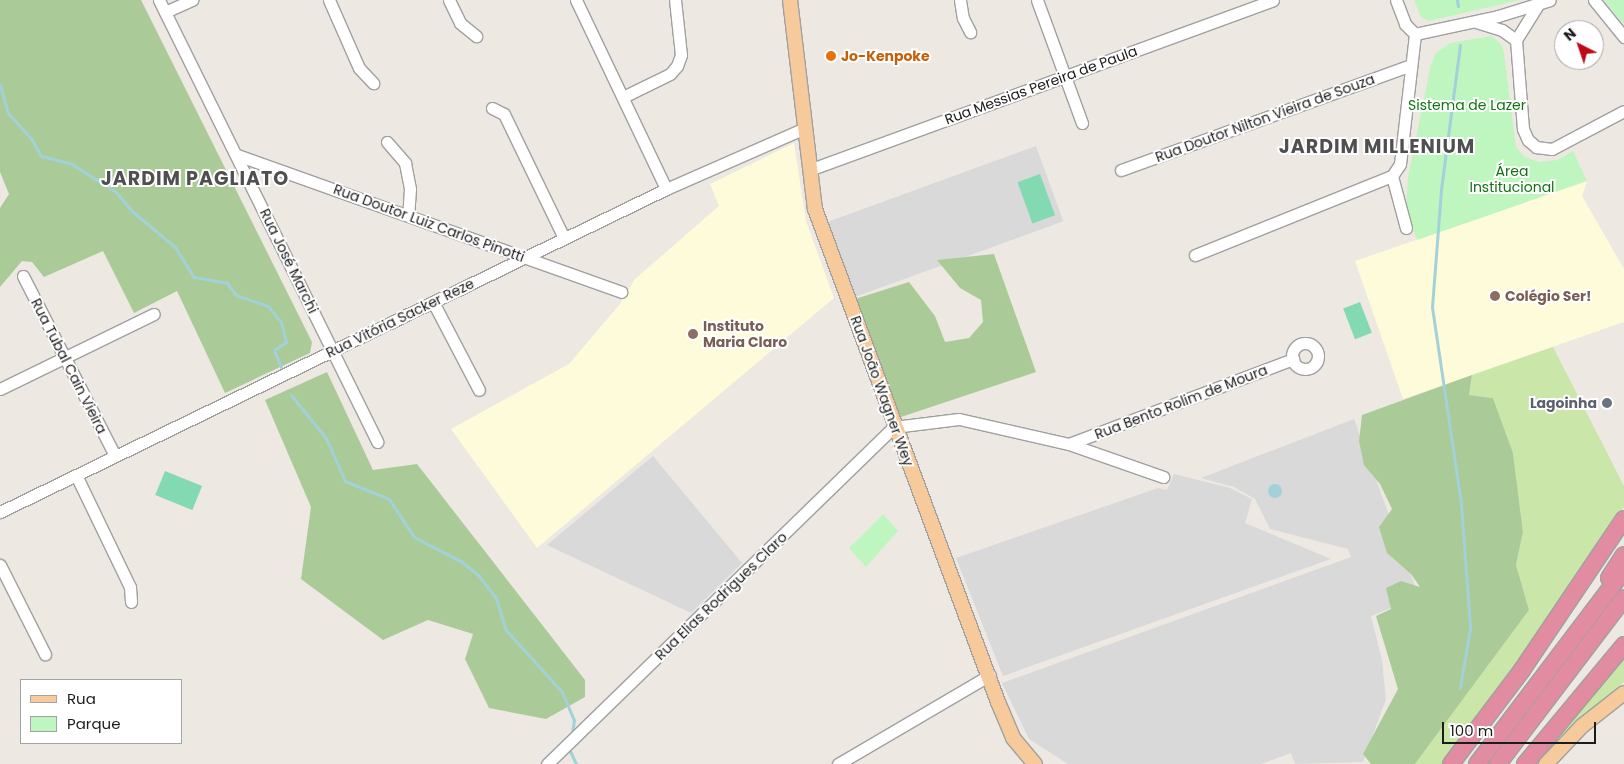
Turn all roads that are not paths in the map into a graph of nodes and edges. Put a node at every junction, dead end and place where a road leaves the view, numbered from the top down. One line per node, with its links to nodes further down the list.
1 (159, 0): 14 (street, Rua José Marchi)
2 (192, 0): 14 (street)
3 (329, 0): 23 (street)
4 (449, 0): 18 (street)
5 (576, 0): 24 (street)
6 (675, 0): 24 (street)
7 (790, 0): 28 (main road, Rua João Wagner Wey)
8 (960, 0): 16 (street)
9 (1037, 0): 22 (street)
10 (1272, 0): 22 (street, Rua Messias Pereira de Paula)
11 (1396, 0): 17 (street)
12 (1594, 0): 19 (street)
13 (1545, 2): 15 (street); 20 (street)
14 (165, 12): 30 (street, Rua José Marchi)
15 (1474, 22): 17 (street); 20 (street)
16 (970, 32)
17 (1415, 34): 21 (street)
18 (476, 36)
19 (1624, 37)
20 (1516, 40): 26 (street)
21 (1409, 66): 32 (street, Rua Doutor Nilton Vieira de Souza); 33 (street)
22 (1064, 77): 27 (street); 31 (street, Rua Messias Pereira de Paula)
23 (374, 83)
24 (623, 97): 34 (street)
25 (492, 108): 37 (street)
26 (1624, 111)
27 (1082, 123)
28 (803, 129): 31 (main road, Rua João Wagner Wey); 34 (street, Rua Vitória Sacker Reze)
29 (387, 142): 35 (street)
30 (237, 155): 35 (street, Rua Doutor Luiz Carlos Pinotti); 44 (street, Rua José Marchi)
31 (809, 170): 49 (main road, Rua João Wagner Wey)
32 (1121, 170)
33 (1392, 176): 36 (street); 38 (street)
34 (666, 189): 37 (street, Rua Vitória Sacker Reze)
35 (408, 216): 39 (street, Rua Doutor Luiz Carlos Pinotti)
36 (1406, 228)
37 (564, 238): 39 (street, Rua Vitória Sacker Reze)
38 (1195, 255)
39 (526, 257): 41 (street, Rua Doutor Luiz Carlos Pinotti); 42 (street, Rua Vitória Sacker Reze)
40 (23, 276): 45 (street, Rua Tubal Cain Vieira)
41 (621, 292)
42 (433, 302): 44 (street, Rua Vitória Sacker Reze); 48 (street)
43 (154, 314): 45 (street)
44 (332, 351): 50 (street, Rua José Marchi); 52 (street, Rua Vitória Sacker Reze)
45 (64, 358): 47 (street); 52 (street, Rua Tubal Cain Vieira)
46 (1293, 359): 51 (street, Rua Bento Rolim de Moura)
47 (0, 389)
48 (479, 390)
49 (894, 427): 51 (street); 64 (main road, Rua João Wagner Wey); 67 (street, Rua Elias Rodrigues Claro)
50 (376, 442)
51 (1069, 444): 54 (street)
52 (115, 456): 53 (street, Rua Vitória Sacker Reze)
53 (76, 475): 55 (street, Rua Vitória Sacker Reze); 61 (street)
54 (1162, 478)
55 (0, 512)
56 (1624, 518): 70 (highway)
57 (1624, 555): 66 (highway)
58 (0, 564): 63 (street)
59 (1624, 570): 66 (highway)
60 (1624, 598): 72 (highway)
61 (131, 602)
62 (1624, 645): 73 (highway)
63 (45, 654)
64 (990, 675): 68 (street); 69 (main road, Rua João Wagner Wey)
65 (1624, 693): 74 (main road)
66 (1504, 728): 71 (highway)
67 (547, 764)
68 (838, 764)
69 (1035, 764)
70 (1451, 764)
71 (1477, 764)
72 (1498, 764)
73 (1526, 764)
74 (1546, 764)

